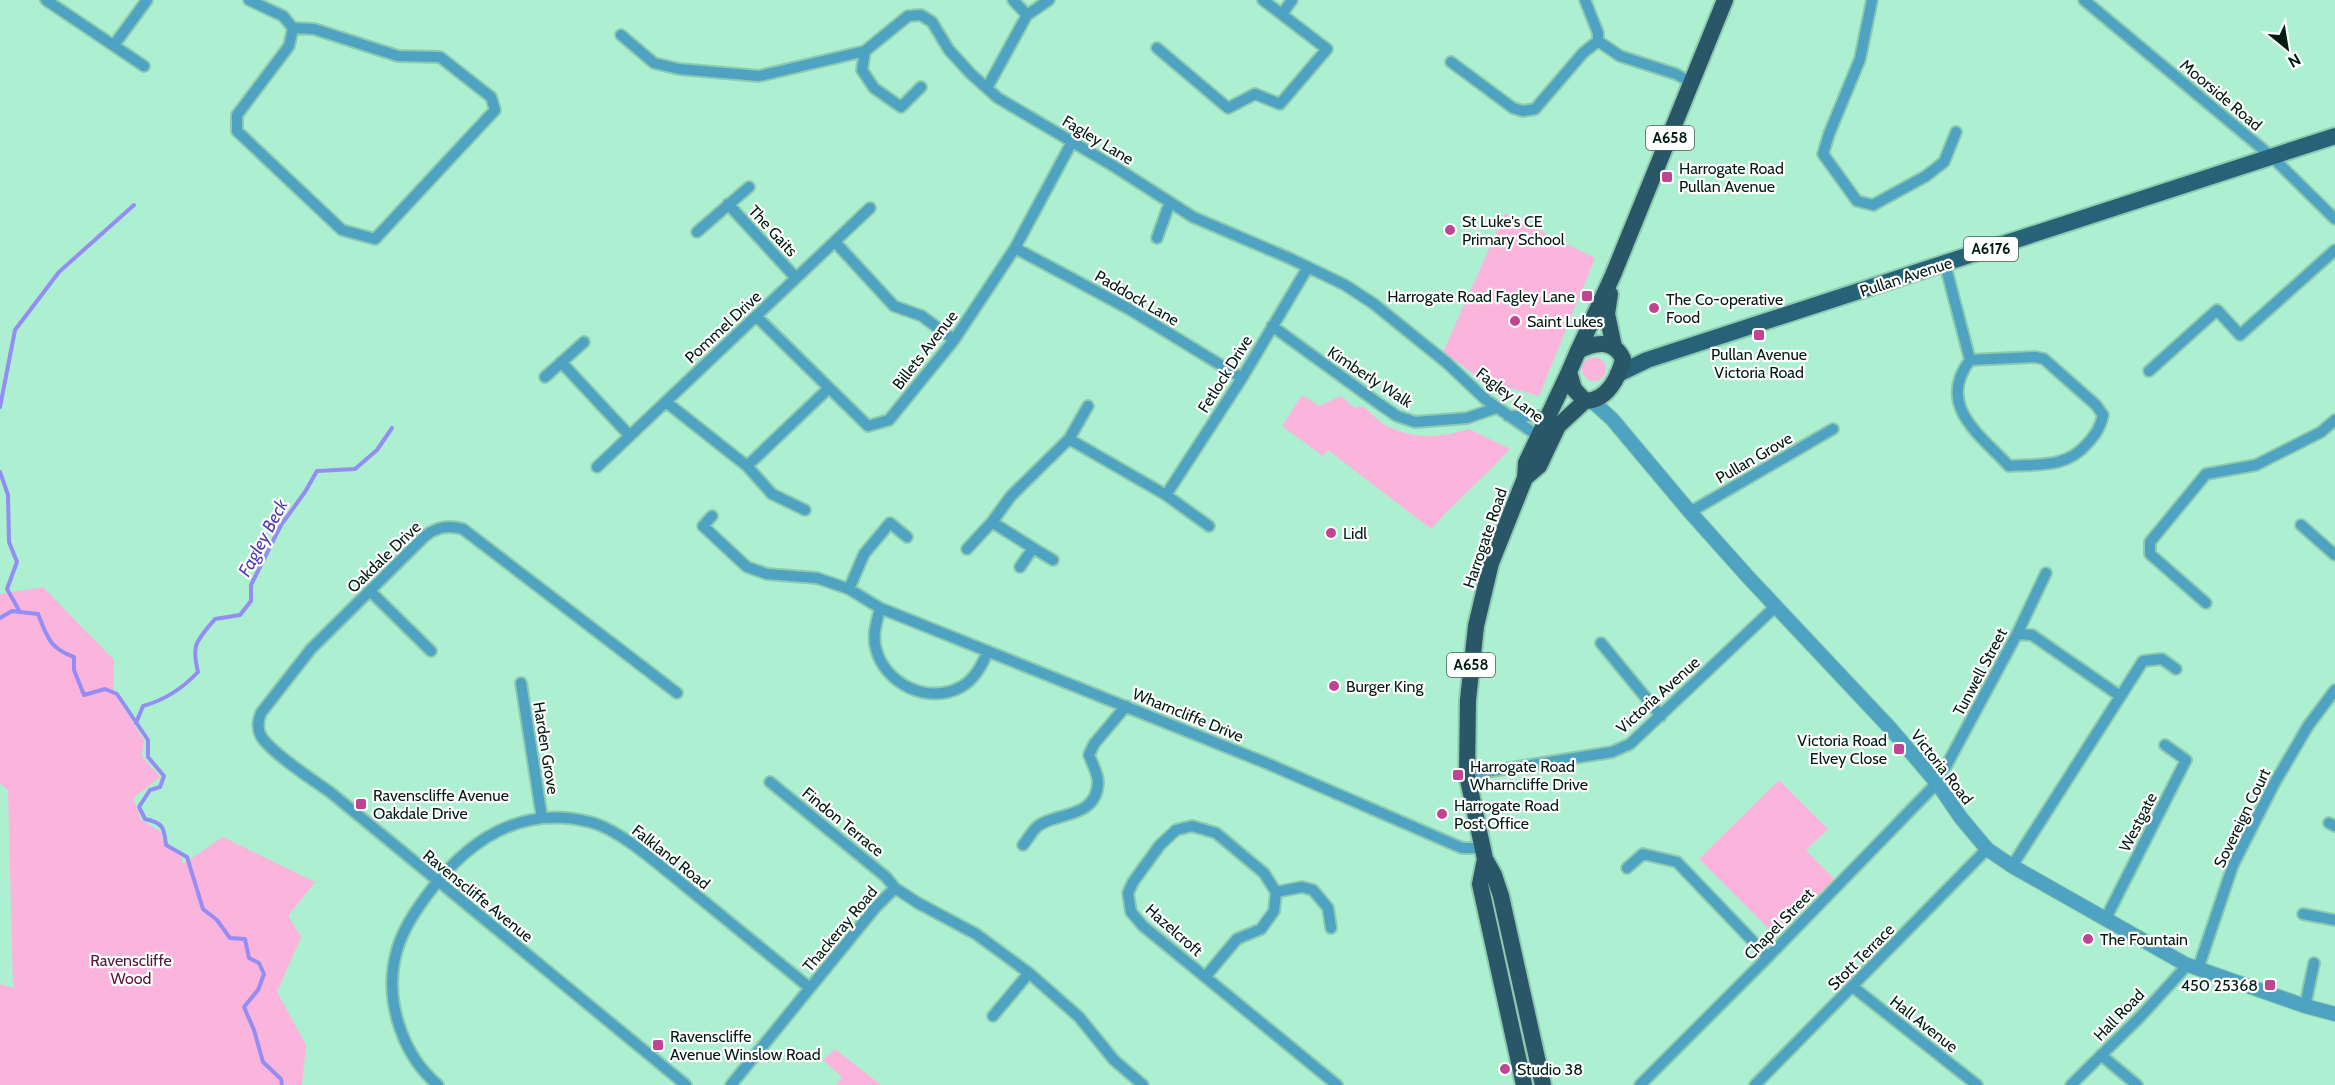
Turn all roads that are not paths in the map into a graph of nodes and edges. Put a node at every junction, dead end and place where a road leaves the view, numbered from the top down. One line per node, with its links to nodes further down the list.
1 (46, 0): 17 (street)
2 (147, 0): 17 (street)
3 (249, 0): 14 (street)
4 (1012, 0): 13 (street)
5 (1049, 0): 13 (street)
6 (1263, 0): 12 (street)
7 (1292, 0): 12 (street)
8 (1585, 0): 16 (street)
9 (1725, 0): 22 (highway, A658)
10 (1872, 0): 25 (street)
11 (2084, 0): 28 (street, Moorside Road)
12 (1282, 14): 18 (street)
13 (1027, 15): 24 (street)
14 (293, 28): 14 (street)
15 (621, 35): 19 (street, Fagley Lane)
16 (1598, 41): 20 (street); 22 (street)
17 (114, 45): 21 (street)
18 (1157, 48)
19 (865, 51): 23 (street); 24 (street, Fagley Lane)
20 (1451, 62)
21 (144, 66)
22 (1692, 83): 41 (highway, A658)
23 (921, 87)
24 (987, 88): 27 (street, Fagley Lane)
25 (1956, 132)
26 (2335, 136): 28 (main road, Pullan Avenue / A6176)
27 (1072, 142): 30 (street, Fagley Lane); 37 (street, Billets Avenue)
28 (2271, 156): 33 (street, Moorside Road); 39 (main road, Pullan Avenue / A6176)
29 (749, 187): 31 (street)
30 (1170, 202): 35 (street); 40 (street, Fagley Lane)
31 (728, 204): 34 (street); 42 (street, The Gaits)
32 (870, 208): 36 (street, Pommel Drive)
33 (2335, 219)
34 (698, 232)
35 (1157, 238)
36 (835, 242): 42 (street, Pommel Drive); 45 (street)
37 (1015, 248): 45 (street, Billets Avenue); 54 (street, Paddock Lane)
38 (2335, 250): 51 (street)
39 (1945, 264): 48 (street); 50 (main road, Pullan Avenue / A6176)
40 (1308, 267): 44 (street, Fetlock Drive); 59 (street, Fagley Lane)
41 (1613, 275): 47 (highway, A658); 50 (highway, A658)
42 (796, 278): 43 (street, Pommel Drive)
43 (756, 316): 55 (street, Billets Avenue); 57 (street, Pommel Drive)
44 (1272, 326): 54 (street, Fetlock Drive); 59 (street, Kimberly Walk)
45 (954, 339): 55 (street, Billets Avenue)
46 (584, 342): 49 (street)
47 (1578, 351): 50 (highway); 52 (highway, Harrogate Road)
48 (1970, 360): 48 (street)
49 (561, 362): 53 (street); 65 (street)
50 (1617, 366): 56 (highway, Harrogate Road); 62 (street)
51 (2150, 371)
52 (1569, 372): 56 (highway); 61 (highway, Harrogate Road / A658)
53 (545, 377)
54 (1242, 378): 70 (street, Fetlock Drive)
55 (828, 388): 68 (street)
56 (1589, 401): 62 (street, Victoria Road); 66 (highway, Harrogate Road / A658)
57 (666, 402): 65 (street, Pommel Drive); 68 (street)
58 (1088, 406): 67 (street)
59 (1496, 408): 60 (street, Fagley Lane)
60 (1508, 416): 61 (street); 66 (street, Fagley Lane)
61 (1549, 416): 66 (highway, Harrogate Road / A658)
62 (1612, 418): 72 (street, Victoria Road)
63 (2335, 420): 86 (street)
64 (1833, 429): 72 (street, Pullan Grove)
65 (630, 436): 69 (street, Pommel Drive)
66 (1546, 436): 102 (highway, Harrogate Road / A658)
67 (1069, 439): 70 (street); 74 (street)
68 (747, 466): 71 (street)
69 (597, 467)
70 (1166, 495): 76 (street)
71 (805, 510)
72 (1690, 512): 87 (street, Victoria Road)
73 (712, 516): 84 (street, Wharncliffe Drive)
74 (992, 522): 78 (street); 79 (street)
75 (2301, 525): 80 (street)
76 (1209, 526)
77 (907, 537): 84 (street)
78 (1033, 548): 81 (street); 82 (street)
79 (967, 549)
80 (2335, 555)
81 (1053, 560)
82 (1020, 567)
83 (2046, 573): 89 (street, Tunwell Street)
84 (849, 589): 88 (street, Wharncliffe Drive)
85 (371, 591): 91 (street); 96 (street, Oakdale Drive); 100 (street, Oakdale Drive)
86 (2206, 603)
87 (1776, 606): 99 (street, Victoria Avenue); 104 (street, Victoria Road)
88 (880, 608): 92 (street, Wharncliffe Drive); 92 (street)
89 (2017, 634): 97 (street); 104 (street, Tunwell Street)
90 (1601, 643): 99 (street)
91 (431, 651)
92 (988, 651): 98 (street, Wharncliffe Drive)
93 (2176, 669): 97 (street)
94 (521, 683): 105 (street, Harden Grove)
95 (2335, 690): 120 (street, Sovereign Court)
96 (677, 693)
97 (2120, 696): 109 (street)
98 (1126, 706): 106 (street); 108 (street, Wharncliffe Drive)
99 (1661, 716): 102 (street, Victoria Avenue)
100 (258, 725): 111 (street, Ravenscliffe Avenue)
101 (2165, 745): 115 (street, Westgate)
102 (1467, 775): 108 (highway, Harrogate Road / A658)
103 (770, 782): 112 (street, Findon Terrace)
104 (1937, 783): 107 (street, Victoria Road); 118 (street, Chapel Street)
105 (542, 818): 111 (street, Falkland Road); 124 (street, Falkland Road)
106 (1023, 845)
107 (1987, 849): 109 (street, Victoria Road); 123 (street, Stott Terrace)
108 (1484, 854): 134 (highway, Harrogate Road / A658); 135 (highway, Harrogate Road / A658)
109 (2012, 866): 115 (street, Victoria Road)
110 (1627, 868): 118 (street)
111 (437, 881): 129 (street, Falkland Road); 130 (street, Ravenscliffe Avenue)
112 (895, 888): 121 (street, Thackeray Road); 124 (street, Thackeray Road)
113 (1276, 892): 117 (street); 122 (street, Hazelcroft); 122 (street, Hazelcroft)
114 (2303, 914): 116 (street)
115 (2105, 920): 120 (street, Victoria Road)
116 (2335, 920)
117 (1331, 928)
118 (1768, 957): 136 (street, Chapel Street)
119 (2314, 963): 125 (street)
120 (2191, 967): 125 (street, Victoria Road); 128 (street, Hall Road)
121 (1029, 973): 127 (street); 132 (street, Thackeray Road)
122 (1205, 977): 133 (street, Hazelcroft)
123 (1853, 987): 137 (street, Stott Terrace); 138 (street, Hall Avenue)
124 (810, 988): 131 (street, Thackeray Road)
125 (2305, 1006): 126 (street, Victoria Road)
126 (2335, 1014)
127 (993, 1016)
128 (2101, 1055): 139 (street, Hall Road); 140 (street)
129 (438, 1085)
130 (686, 1085)
131 (731, 1085)
132 (1143, 1085)
133 (1337, 1085)
134 (1524, 1085)
135 (1543, 1085)
136 (1640, 1085)
137 (1755, 1085)
138 (1977, 1085)
139 (2071, 1085)
140 (2137, 1085)

